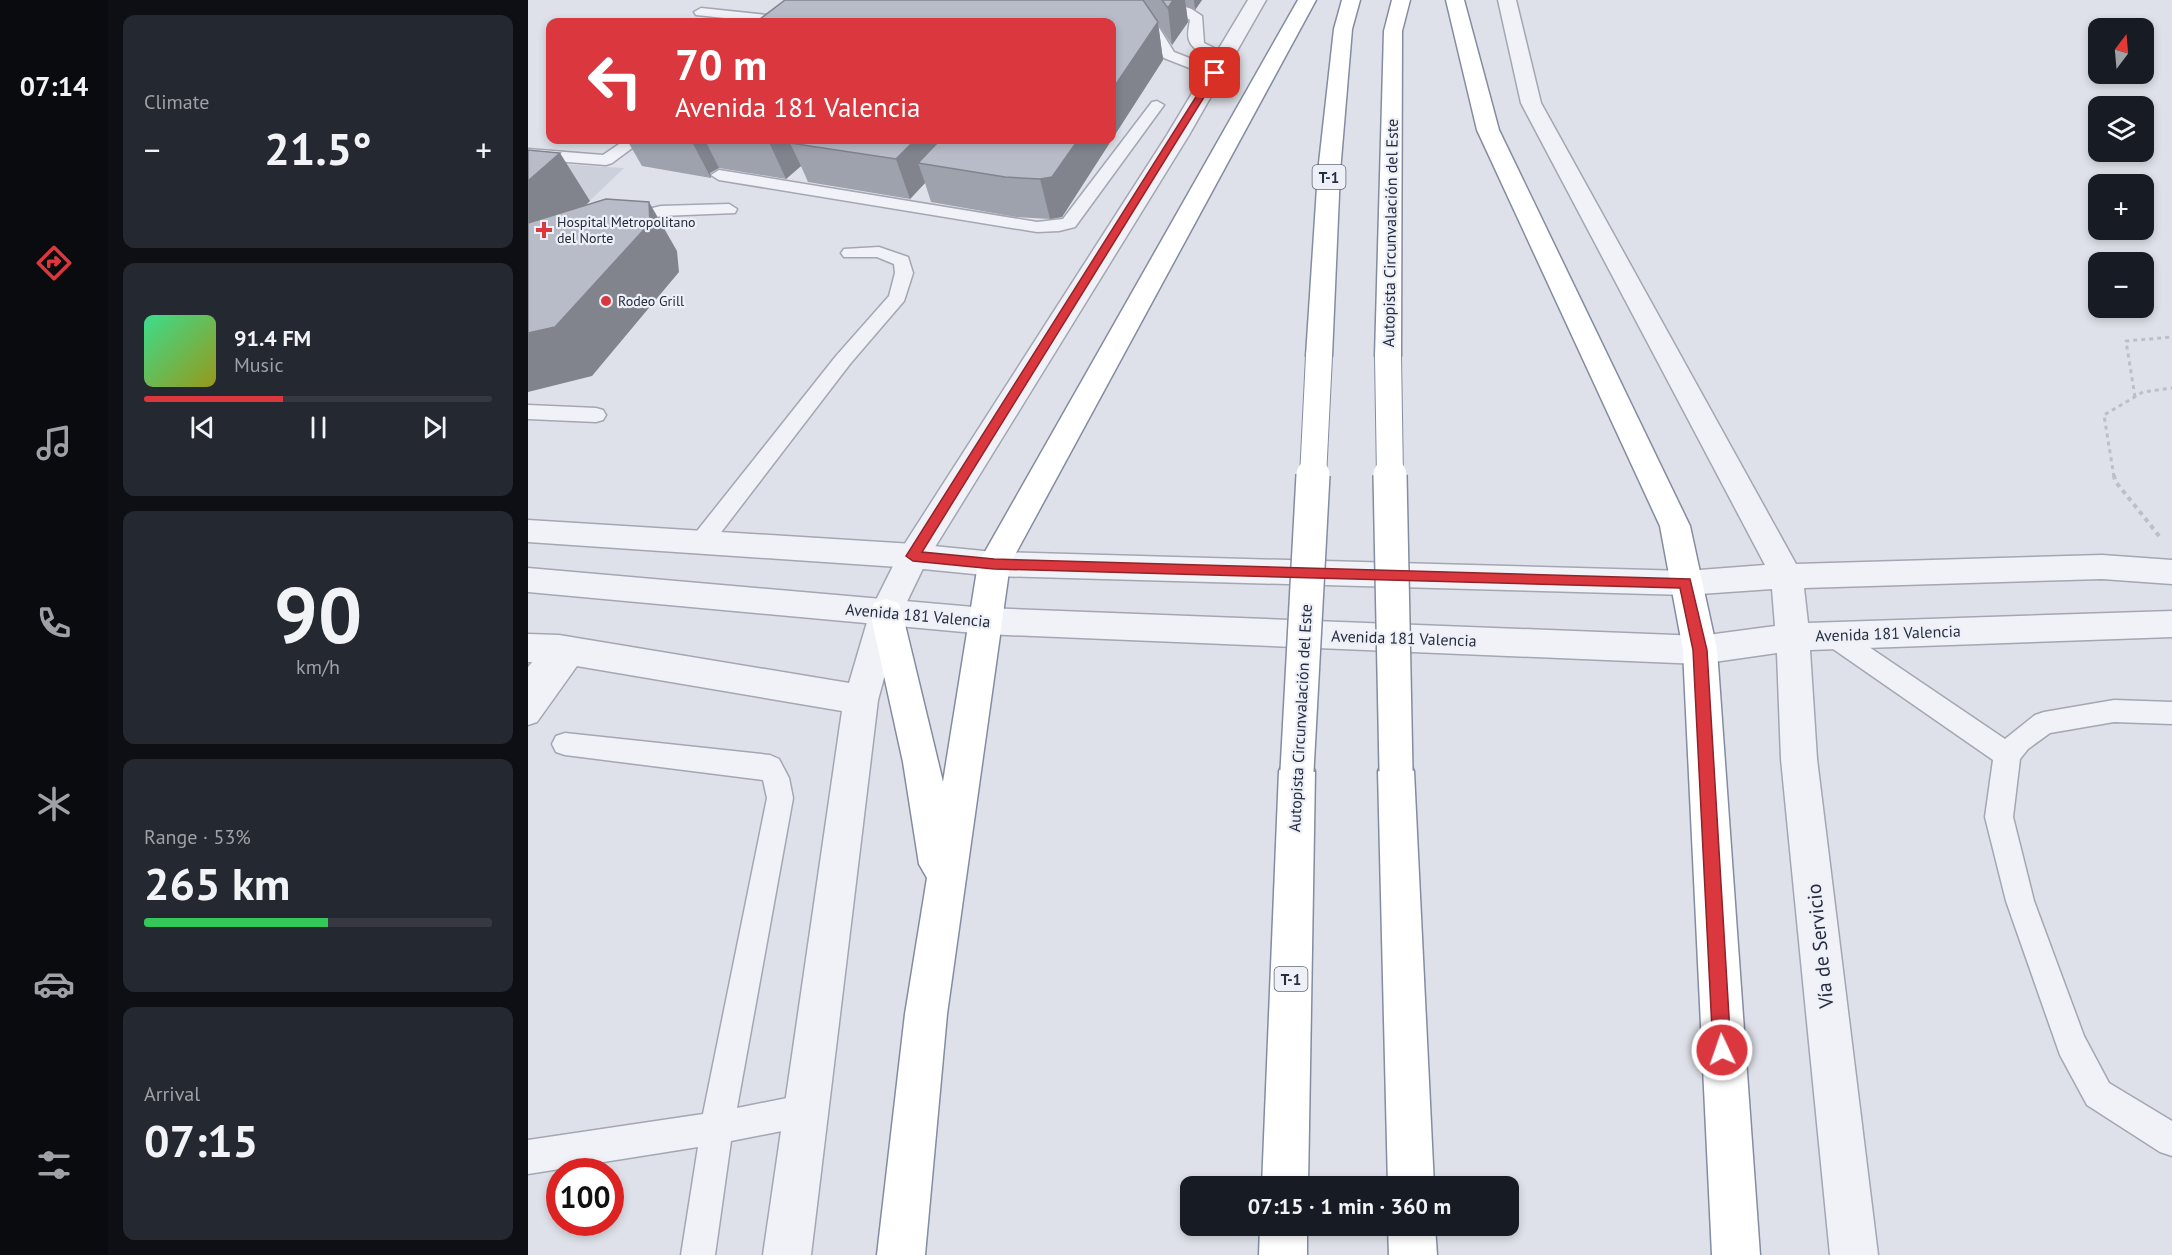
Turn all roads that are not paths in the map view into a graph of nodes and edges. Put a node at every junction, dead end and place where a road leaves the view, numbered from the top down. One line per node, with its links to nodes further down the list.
1 (1257, 0): 11 (street)
2 (1307, 0): 28 (highway)
3 (1351, 0): 50 (highway, Autopista Circunvalación del Este / T-1, bridge)
4 (1401, 0): 51 (highway, Autopista Circunvalación del Este, bridge)
5 (1455, 0): 32 (highway)
6 (1507, 0): 30 (street)
7 (1146, 4): 11 (lane)
8 (701, 12): 9 (lane)
9 (758, 18)
10 (1122, 18): 11 (lane)
11 (1219, 65): 27 (street)
12 (1157, 105): 19 (lane)
13 (629, 144): 14 (lane)
14 (528, 154)
15 (808, 170): 17 (lane)
16 (719, 175): 17 (lane)
17 (792, 185): 19 (lane)
18 (930, 190): 19 (lane)
19 (915, 207)
20 (729, 209): 21 (lane)
21 (606, 231)
22 (850, 253): 26 (lane)
23 (528, 412): 24 (lane)
24 (596, 415)
25 (528, 531): 26 (street)
26 (701, 542): 27 (street)
27 (913, 556): 28 (street); 33 (street)
28 (994, 564): 32 (street); 34 (highway)
29 (2172, 572): 30 (street)
30 (1787, 576): 32 (street); 36 (street, Vía de Servicio)
31 (528, 580): 33 (street, Avenida 181 Valencia)
32 (1686, 583): 38 (highway)
33 (886, 612): 34 (street, Avenida 181 Valencia); 40 (street); 45 (highway)
34 (985, 621): 38 (street, Avenida 181 Valencia); 45 (highway)
35 (2172, 624): 36 (street, Avenida 181 Valencia)
36 (1813, 636): 38 (street, Avenida 181 Valencia); 44 (lane); 60 (street, Vía de Servicio)
37 (554, 650): 39 (lane); 40 (street); 42 (lane)
38 (1700, 650): 59 (highway)
39 (528, 685)
40 (861, 700): 46 (street)
41 (2172, 713): 44 (lane)
42 (528, 714)
43 (565, 744): 47 (lane)
44 (2007, 755): 48 (lane)
45 (943, 896): 56 (highway)
46 (807, 1110): 47 (lane); 55 (street)
47 (717, 1128): 49 (lane); 54 (lane)
48 (2172, 1140)
49 (528, 1157)
50 (1285, 1176)
51 (1411, 1176)
52 (1284, 1236): 57 (highway)
53 (1412, 1236): 58 (highway)
54 (698, 1255)
55 (787, 1255)
56 (901, 1255)
57 (1283, 1255)
58 (1413, 1255)
59 (1736, 1255)
60 (1854, 1255)

